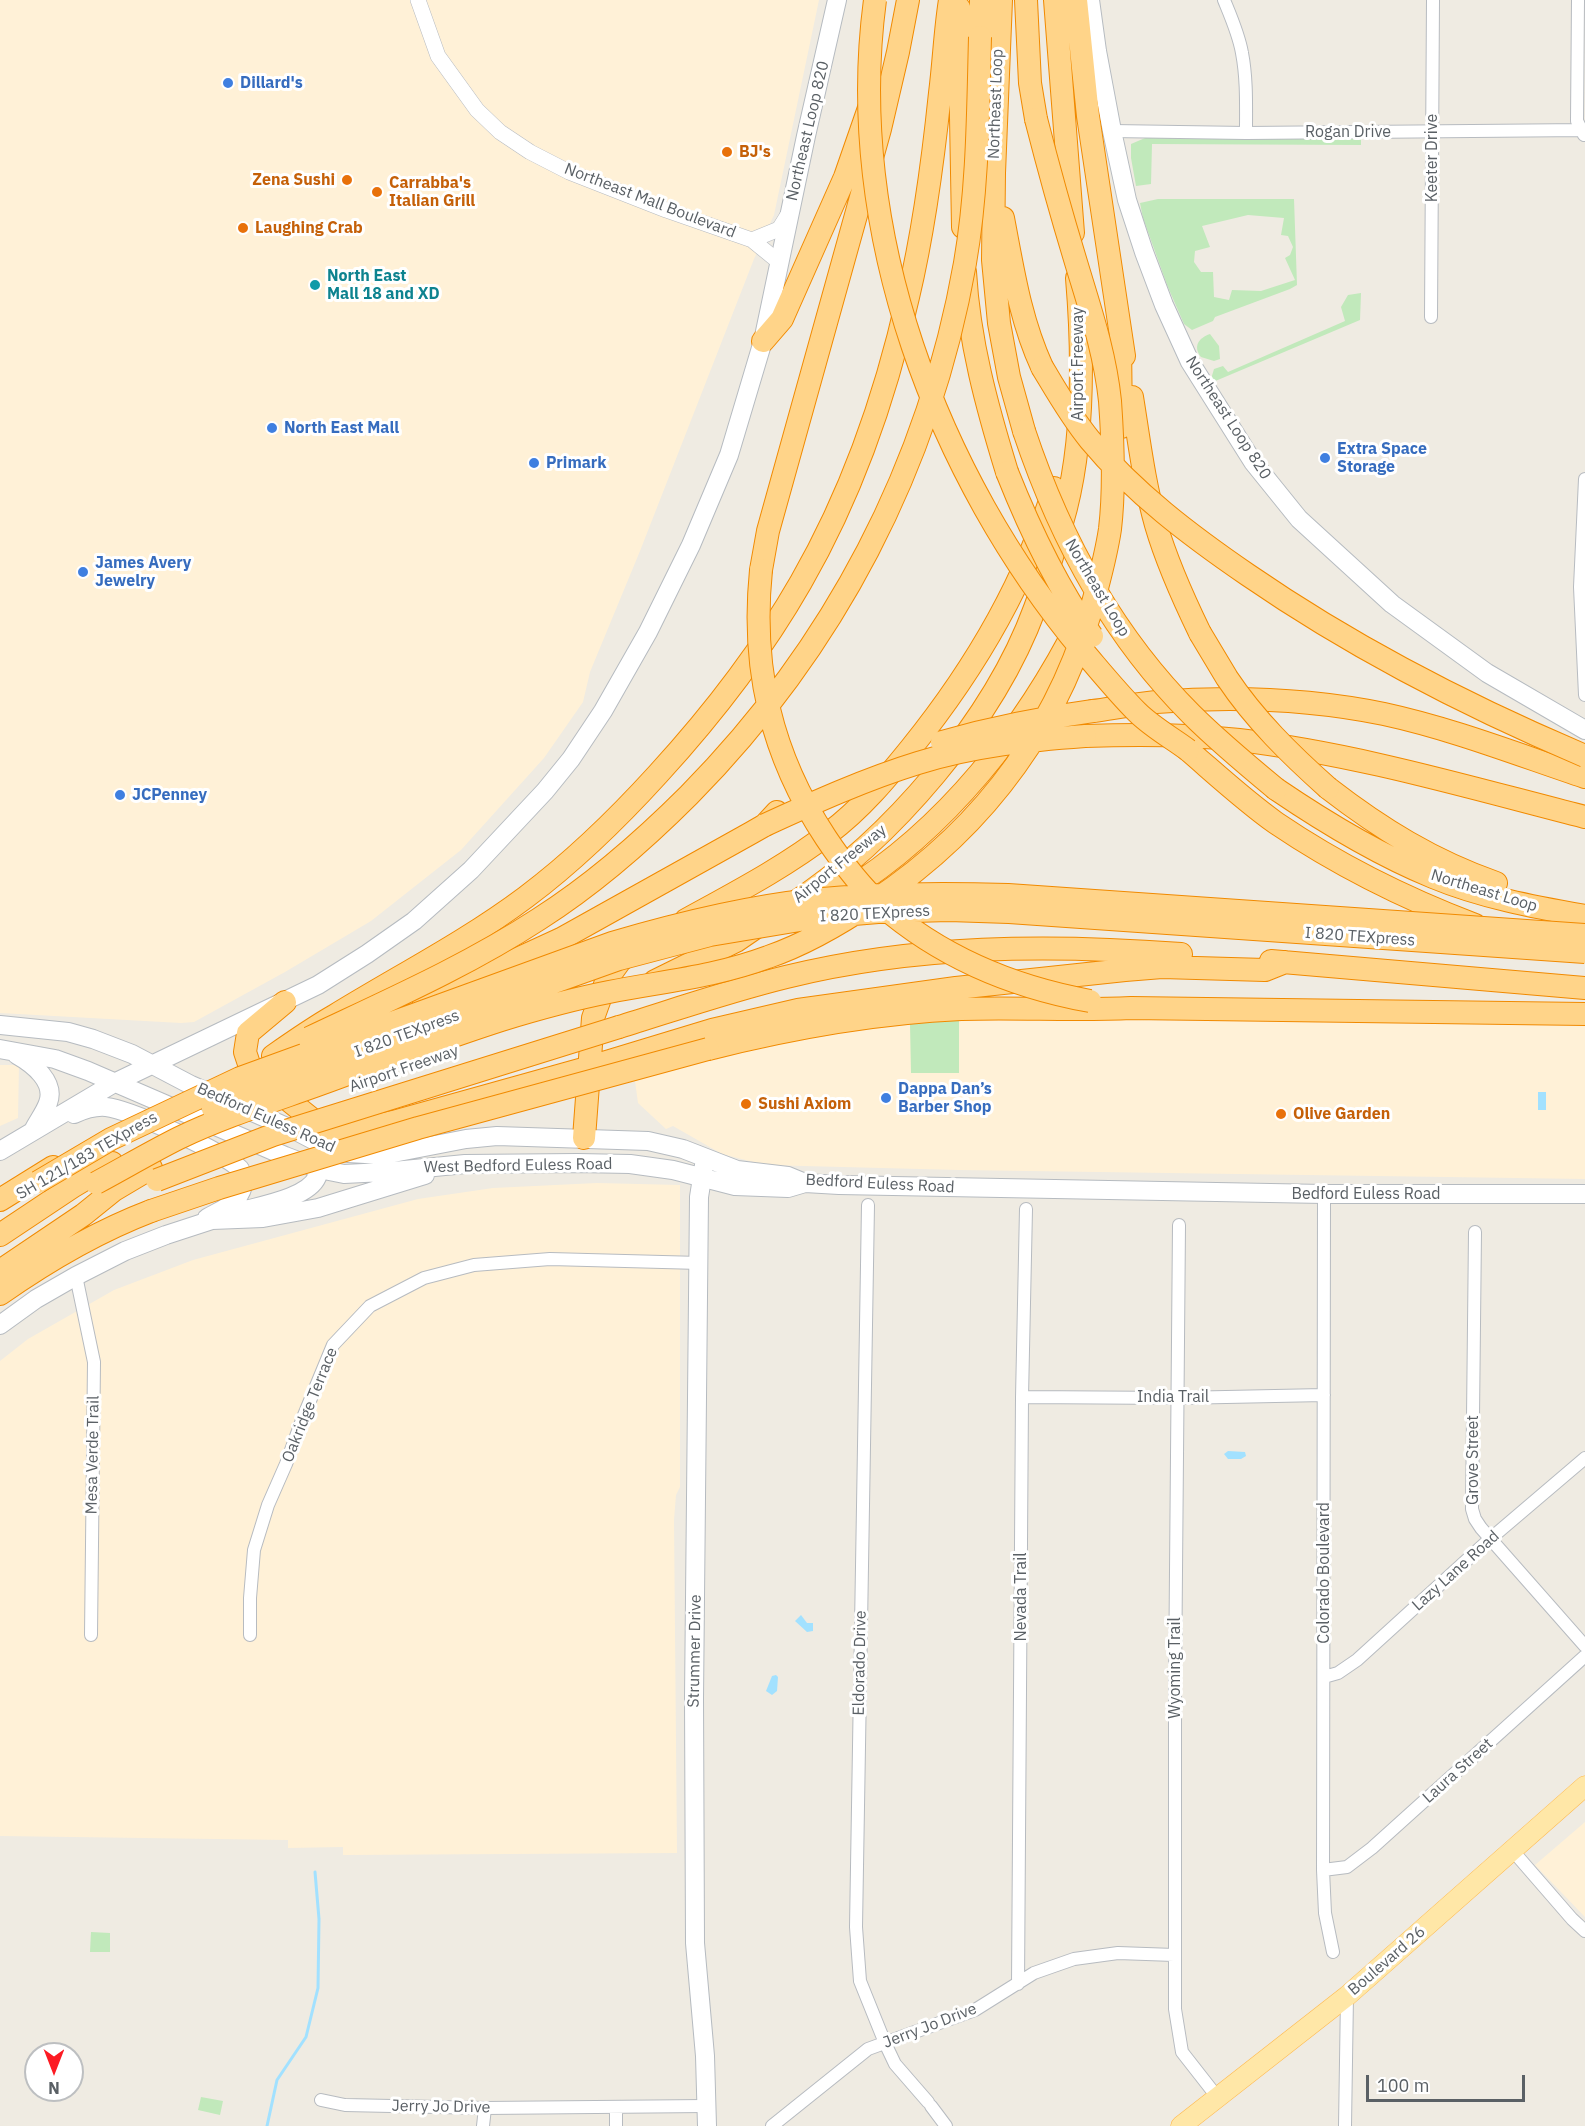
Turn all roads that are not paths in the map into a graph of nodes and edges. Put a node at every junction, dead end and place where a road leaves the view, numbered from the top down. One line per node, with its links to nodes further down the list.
1 (418, 0): 23 (street, Northeast Mall Boulevard)
2 (837, 0): 22 (main road, Northeast Loop 820)
3 (875, 0): 33 (highway, bridge)
4 (899, 0): 27 (highway)
5 (908, 0): 46 (highway, bridge)
6 (950, 0): 50 (highway)
7 (959, 0): 33 (highway, bridge)
8 (981, 0): 53 (highway, bridge)
9 (1001, 0): 21 (highway, Northeast Loop)
10 (1026, 0): 65 (highway, bridge)
11 (1055, 0): 25 (highway, Airport Freeway)
12 (1076, 0): 28 (highway)
13 (1090, 0): 17 (main road, Northeast Loop 820)
14 (1224, 0): 20 (street)
15 (1433, 0): 18 (street, Keeter Drive)
16 (1578, 0): 19 (street)
17 (1112, 131): 20 (street, Rogan Drive); 32 (main road, Northeast Loop 820)
18 (1432, 131): 19 (street, Rogan Drive); 20 (street, Rogan Drive); 26 (street, Keeter Drive)
19 (1584, 132)
20 (1246, 133)
21 (994, 173): 34 (highway, bridge); 38 (highway, Northeast Loop, bridge)
22 (790, 212): 23 (street, Northeast Mall Boulevard); 24 (main road, Northeast Loop 820)
23 (752, 240): 24 (street, Northeast Mall Boulevard)
24 (779, 262): 27 (main road)
25 (1078, 289): 40 (highway, Airport Freeway); 51 (highway)
26 (1431, 317)
27 (763, 341): 45 (main road)
28 (1120, 341): 38 (highway, bridge); 40 (highway)
29 (1585, 479): 30 (street)
30 (1583, 587): 31 (street)
31 (1585, 694)
32 (1585, 730)
33 (1188, 750): 42 (highway, Northeast Loop)
34 (1585, 756)
35 (1585, 777): 37 (highway, bridge)
36 (1578, 814): 37 (highway, bridge)
37 (765, 825): 50 (highway)
38 (1585, 916)
39 (1585, 935): 53 (highway, I 820 TEXpress, bridge)
40 (736, 940): 63 (highway, Airport Freeway)
41 (1585, 952): 65 (highway, I 820 TEXpress, bridge)
42 (1585, 958)
43 (1285, 962): 44 (highway); 51 (highway); 63 (highway, bridge)
44 (1585, 988)
45 (285, 1002): 51 (highway); 52 (main road)
46 (1131, 1008): 47 (highway); 80 (highway, bridge)
47 (1585, 1014)
48 (0, 1024): 52 (main road)
49 (4, 1049): 54 (main road, West Bedford Euless Road); 55 (main road)
50 (273, 1056): 68 (highway, bridge)
51 (590, 1067): 56 (highway)
52 (158, 1068): 54 (main road); 57 (main road, Bedford Euless Road)
53 (240, 1078): 70 (highway, SH 121/183 TEXpress, bridge)
54 (116, 1082): 55 (main road); 62 (main road, West Bedford Euless Road)
55 (31, 1133): 58 (main road); 74 (main road)
56 (584, 1138): 57 (main road, Bedford Euless Road); 59 (main road); 61 (main road, Bedford Euless Road)
57 (321, 1144): 62 (main road)
58 (0, 1152)
59 (578, 1163): 60 (main road, West Bedford Euless Road); 61 (main road, West Bedford Euless Road)
60 (465, 1164): 62 (main road, West Bedford Euless Road); 72 (main road)
61 (703, 1168): 64 (main road, West Bedford Euless Road); 77 (main road, Strummer Drive)
62 (319, 1169): 72 (main road)
63 (154, 1174): 78 (highway)
64 (805, 1183): 66 (main road, Bedford Euless Road)
65 (72, 1187): 76 (highway, SH 121/183 TEXpress)
66 (1324, 1194): 67 (main road, Bedford Euless Road); 82 (street, Colorado Boulevard)
67 (1585, 1194)
68 (0, 1200)
69 (868, 1205): 100 (street, Eldorado Drive)
70 (0, 1206)
71 (1026, 1209): 83 (street, Nevada Trail)
72 (212, 1220): 74 (main road)
73 (1179, 1225): 84 (street, Wyoming Trail)
74 (192, 1226): 79 (main road)
75 (1475, 1232): 86 (street, Grove Street)
76 (0, 1235)
77 (700, 1263): 88 (street, Oakridge Terrace); 103 (main road, Strummer Drive)
78 (0, 1271)
79 (76, 1276): 81 (main road); 87 (street, Mesa Verde Trail)
80 (0, 1294)
81 (0, 1325)
82 (1324, 1395): 84 (street, India Trail); 91 (street, Colorado Boulevard)
83 (1022, 1397): 84 (street, India Trail); 98 (street, Nevada Trail)
84 (1177, 1398): 97 (street, Wyoming Trail)
85 (1585, 1458): 86 (street, Lazy Lane Road)
86 (1490, 1539): 89 (street, Grove Street); 91 (street, Lazy Lane Road)
87 (91, 1635)
88 (250, 1635)
89 (1585, 1646)
90 (1585, 1656): 94 (street, Laura Street)
91 (1323, 1677): 94 (street, Colorado Boulevard)
92 (1585, 1786): 93 (main road, Boulevard 26)
93 (1513, 1851): 95 (street); 99 (main road, Boulevard 26)
94 (1323, 1870): 96 (street, Colorado Boulevard)
95 (1585, 1931)
96 (1334, 1952)
97 (1174, 1955): 98 (street, Jerry Jo Drive); 101 (street, Wyoming Trail)
98 (1018, 1984): 100 (street, Jerry Jo Drive)
99 (1347, 1996): 101 (main road, Boulevard 26); 112 (street)
100 (885, 2043): 109 (street, Jerry Jo Drive); 110 (street, Eldorado Drive)
101 (1218, 2098): 111 (main road, Boulevard 26)
102 (321, 2100): 105 (street, Jerry Jo Drive)
103 (706, 2106): 104 (street, Jerry Jo Drive); 108 (main road, Strummer Drive)
104 (616, 2107): 105 (street, Jerry Jo Drive); 107 (street)
105 (484, 2108): 106 (street)
106 (483, 2126)
107 (616, 2126)
108 (707, 2126)
109 (772, 2126)
110 (946, 2126)
111 (1181, 2126)
112 (1345, 2126)

